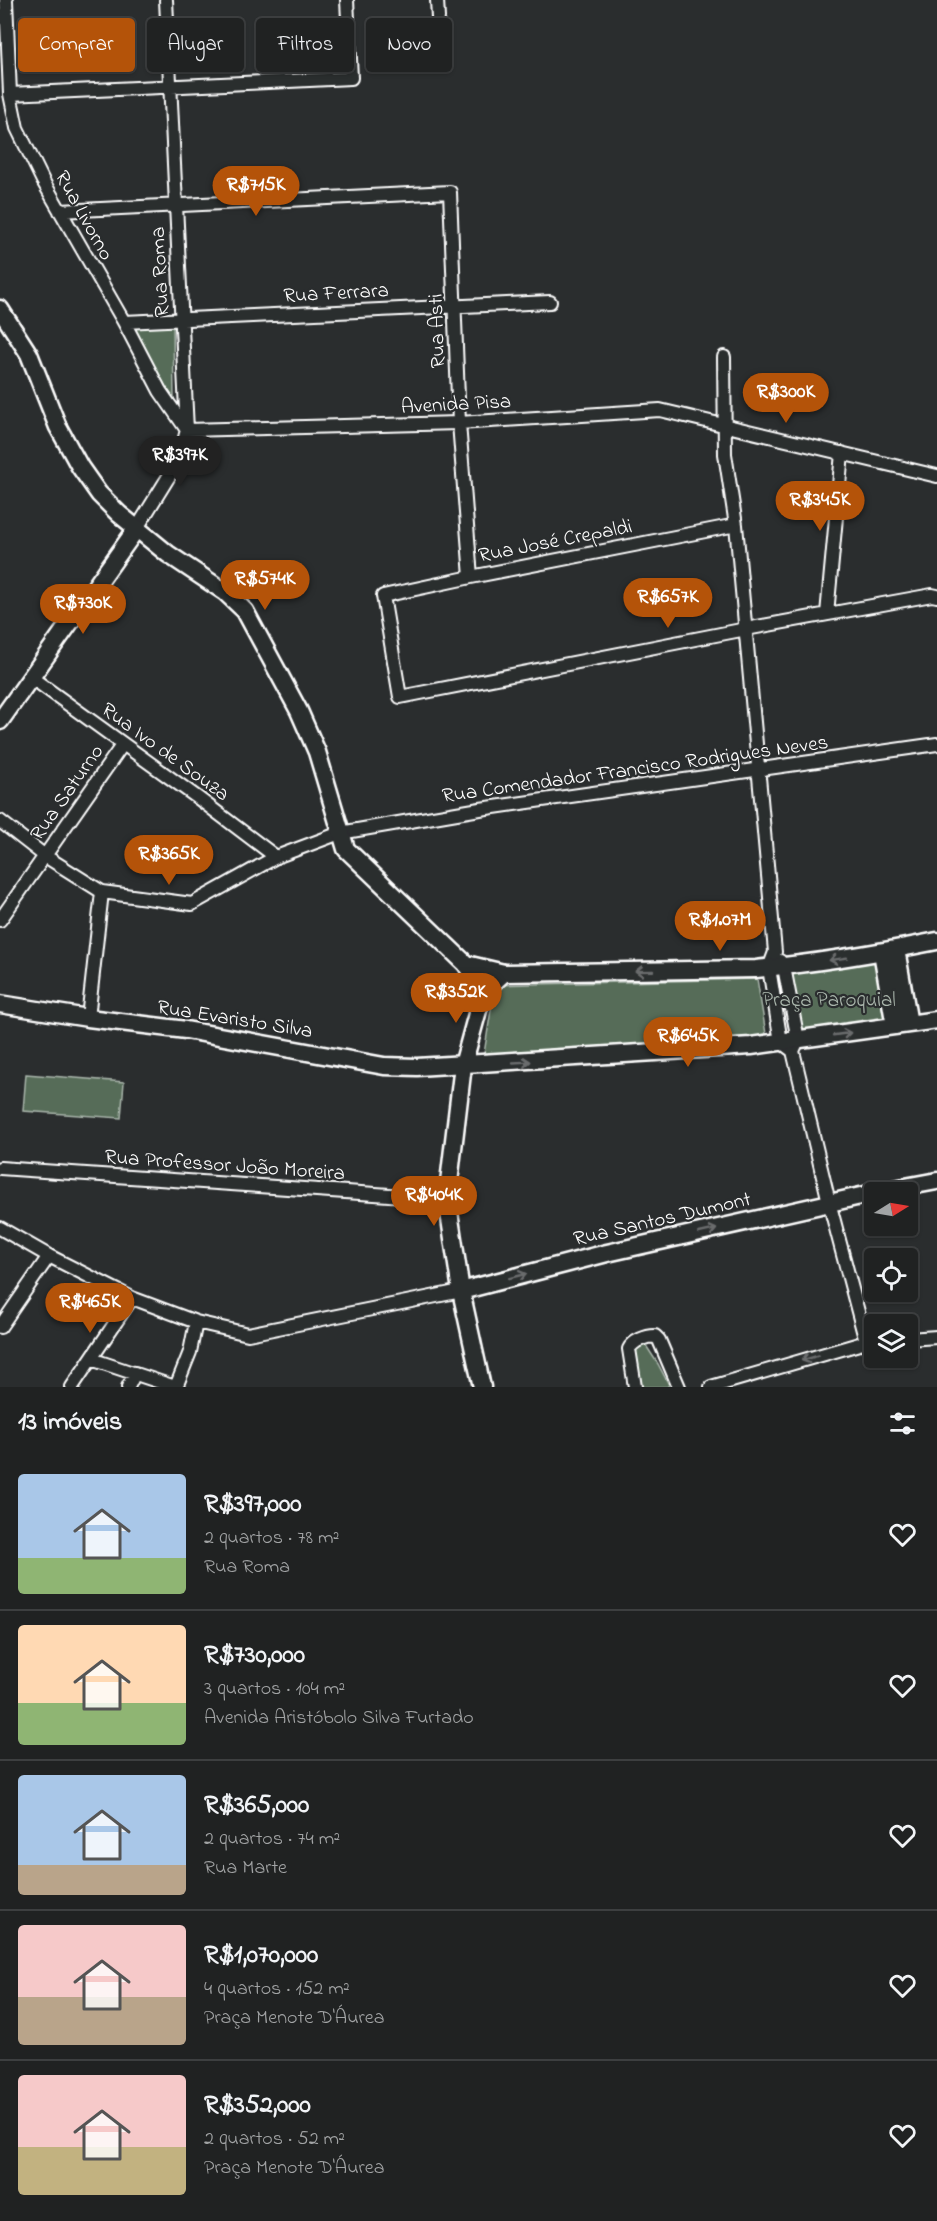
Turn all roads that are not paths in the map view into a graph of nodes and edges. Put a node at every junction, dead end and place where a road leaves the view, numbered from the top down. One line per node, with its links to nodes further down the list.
1 (6, 0): 7 (street, Rua Livorno)
2 (166, 0): 6 (street, Rua Roma)
3 (347, 0): 6 (street)
4 (437, 0): 5 (street)
5 (438, 18)
6 (169, 85): 7 (street); 8 (street, Rua Roma)
7 (10, 94): 9 (street, Rua Livorno)
8 (176, 205): 9 (street); 11 (street, Rua Asti); 13 (street, Rua Roma)
9 (60, 211): 14 (street, Rua Livorno)
10 (550, 302): 11 (street, Rua Ferrara)
11 (454, 305): 13 (street, Rua Ferrara); 16 (street, Rua Asti)
12 (0, 309): 22 (street)
13 (181, 320): 14 (street, Rua Ferrara); 18 (street, Rua Roma)
14 (124, 322): 18 (street, Rua Livorno)
15 (724, 357): 17 (street)
16 (459, 423): 17 (street, Avenida Pisa); 18 (street, Avenida Pisa); 23 (street, Rua Asti)
17 (724, 425): 19 (street, Avenida Pisa); 21 (street)
18 (187, 430): 22 (street, Rua Roma)
19 (842, 453): 20 (street, Avenida Pisa); 25 (street)
20 (937, 477)
21 (736, 525): 23 (street, Rua José Crepaldi); 26 (street)
22 (137, 528): 27 (street); 33 (street)
23 (471, 577): 26 (street, Rua José Crepaldi)
24 (937, 596): 25 (street)
25 (827, 614): 26 (street)
26 (746, 629): 31 (street)
27 (32, 678): 28 (street); 29 (street, Rua Ivo de Souza)
28 (0, 721)
29 (123, 744): 34 (street, Rua Saturno); 35 (street, Rua Ivo de Souza)
30 (937, 744): 31 (street, Rua Comendador Francisco Rodrigues Neves)
31 (759, 770): 33 (street, Rua Comendador Francisco Rodrigues Neves); 40 (street)
32 (0, 821): 34 (street)
33 (340, 832): 35 (street, Rua Comendador Francisco Rodrigues Neves); 41 (street)
34 (45, 856): 36 (street); 37 (street, Rua Saturno)
35 (276, 858): 36 (street, Rua Comendador Francisco Rodrigues Neves)
36 (102, 892): 45 (street)
37 (0, 920)
38 (937, 941): 39 (street)
39 (889, 950): 40 (street, one-way to 40); 47 (street)
40 (776, 962): 42 (street, one-way to 42); 48 (street); 48 (street)
41 (466, 964): 42 (street); 43 (street)
42 (504, 973): 43 (street)
43 (483, 992): 49 (street)
44 (0, 1008): 45 (street, Rua Evaristo Silva)
45 (88, 1018): 49 (street, Rua Evaristo Silva)
46 (937, 1020): 47 (street, Rua Evaristo Silva)
47 (902, 1025): 48 (street, Rua Evaristo Silva, one-way to 47)
48 (791, 1044): 49 (street, Rua Evaristo Silva, one-way to 48); 55 (street)
49 (464, 1065): 54 (street)
50 (0, 1168): 54 (street, Rua Professor João Moreira)
51 (937, 1181): 52 (street, Rua Santos Dumont)
52 (918, 1185)
53 (864, 1195): 55 (street, Rua Santos Dumont)
54 (447, 1198): 58 (street)
55 (829, 1202): 58 (street, Rua Santos Dumont, one-way to 55); 62 (street)
56 (0, 1228): 57 (street)
57 (49, 1256): 59 (street); 60 (street)
58 (461, 1291): 61 (street); 72 (street)
59 (132, 1298): 61 (street); 67 (street)
60 (4, 1312): 63 (street)
61 (196, 1322): 71 (street)
62 (864, 1322)
63 (0, 1327)
64 (937, 1337): 65 (street)
65 (918, 1338)
66 (864, 1344): 75 (street, one-way to 75)
67 (91, 1359): 68 (street); 69 (street)
68 (135, 1373): 70 (street); 71 (street)
69 (72, 1387)
70 (128, 1387)
71 (176, 1387)
72 (482, 1387)
73 (635, 1387): 74 (street)
74 (679, 1387)
75 (711, 1387)

